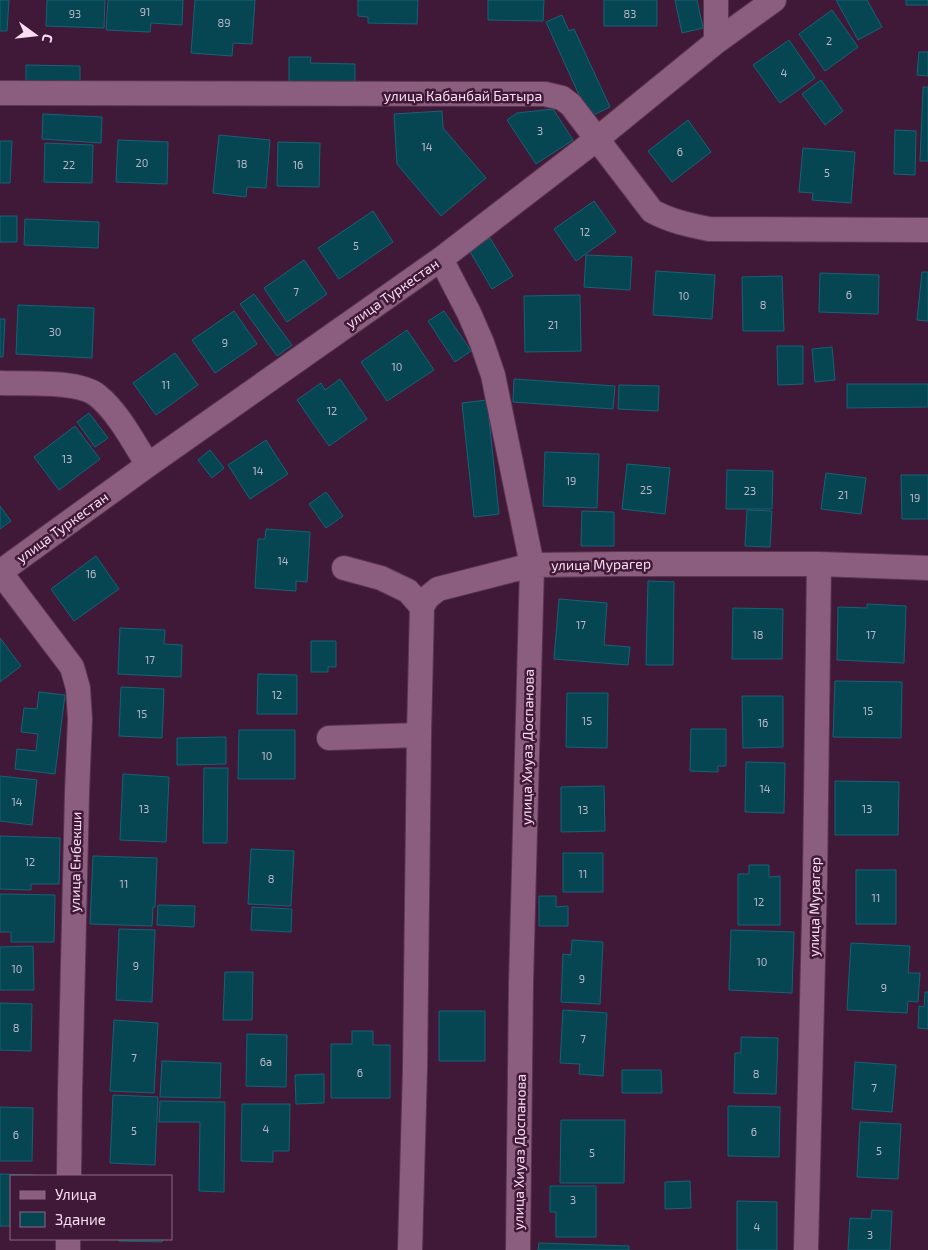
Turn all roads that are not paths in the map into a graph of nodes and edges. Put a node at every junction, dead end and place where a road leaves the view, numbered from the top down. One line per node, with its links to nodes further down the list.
1 (716, 0): 3 (street)
2 (774, 0): 3 (street, улица Туркестан)
3 (716, 42): 5 (street, улица Туркестан)
4 (0, 93): 5 (street, улица Кабанбай Батыра)
5 (597, 139): 6 (street, улица Кабанбай Батыра); 7 (street, улица Туркестан)
6 (928, 230)
7 (442, 259): 9 (street, улица Туркестан); 11 (street, улица Хиуаз Доспанова)
8 (0, 383): 9 (street)
9 (148, 464): 14 (street, улица Туркестан)
10 (819, 564): 11 (street, улица Мурагер); 13 (street, улица Мурагер); 21 (street, улица Мурагер)
11 (532, 565): 15 (street, улица Мурагер); 20 (street, улица Хиуаз Доспанова)
12 (344, 568): 15 (street)
13 (928, 568)
14 (0, 572): 18 (street, улица Енбекши)
15 (422, 608): 16 (street)
16 (419, 735): 17 (street); 19 (street)
17 (329, 738)
18 (69, 1175)
19 (410, 1250)
20 (518, 1250)
21 (806, 1250)

